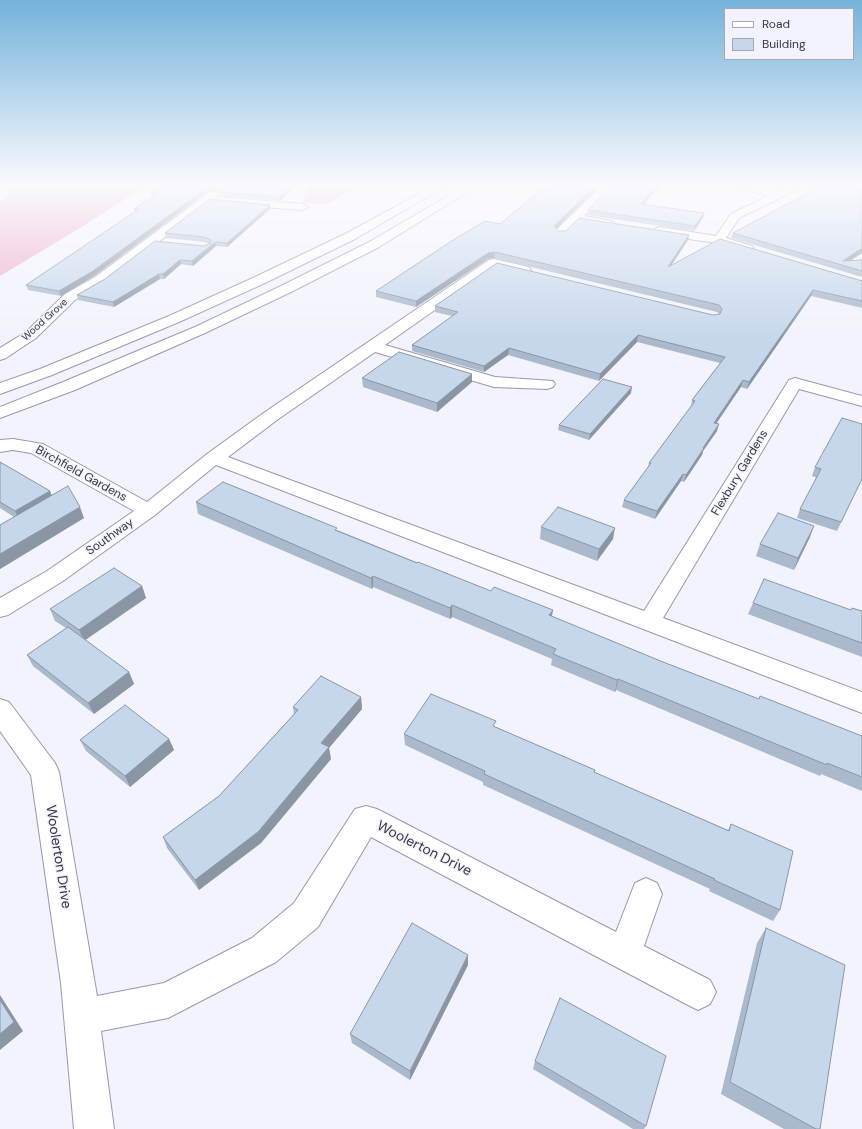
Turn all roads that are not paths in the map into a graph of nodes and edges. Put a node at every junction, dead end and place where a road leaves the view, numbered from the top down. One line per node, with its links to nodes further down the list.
1 (159, 236): 10 (main road, Wood Grove)
2 (352, 236): 12 (main road)
3 (389, 236): 14 (main road)
4 (690, 236): 6 (main road)
5 (722, 236): 6 (main road)
6 (719, 240): 7 (main road)
7 (756, 251)
8 (539, 274): 9 (main road, Southway)
9 (373, 346): 11 (main road); 16 (main road, Southway)
10 (0, 355)
11 (547, 384)
12 (0, 389)
13 (862, 401): 19 (main road, Flexbury Gardens)
14 (0, 413)
15 (6, 445): 17 (main road, Birchfield Gardens)
16 (214, 458): 17 (main road, Southway); 19 (main road)
17 (148, 511): 18 (main road, Southway)
18 (0, 609)
19 (648, 622): 20 (main road)
20 (862, 703)
21 (0, 710): 25 (main road, Woolerton Drive)
22 (646, 894): 23 (main road)
23 (625, 953): 24 (main road, Woolerton Drive); 25 (main road, Woolerton Drive)
24 (698, 992)
25 (81, 1017): 26 (main road, Woolerton Drive)
26 (94, 1129)

